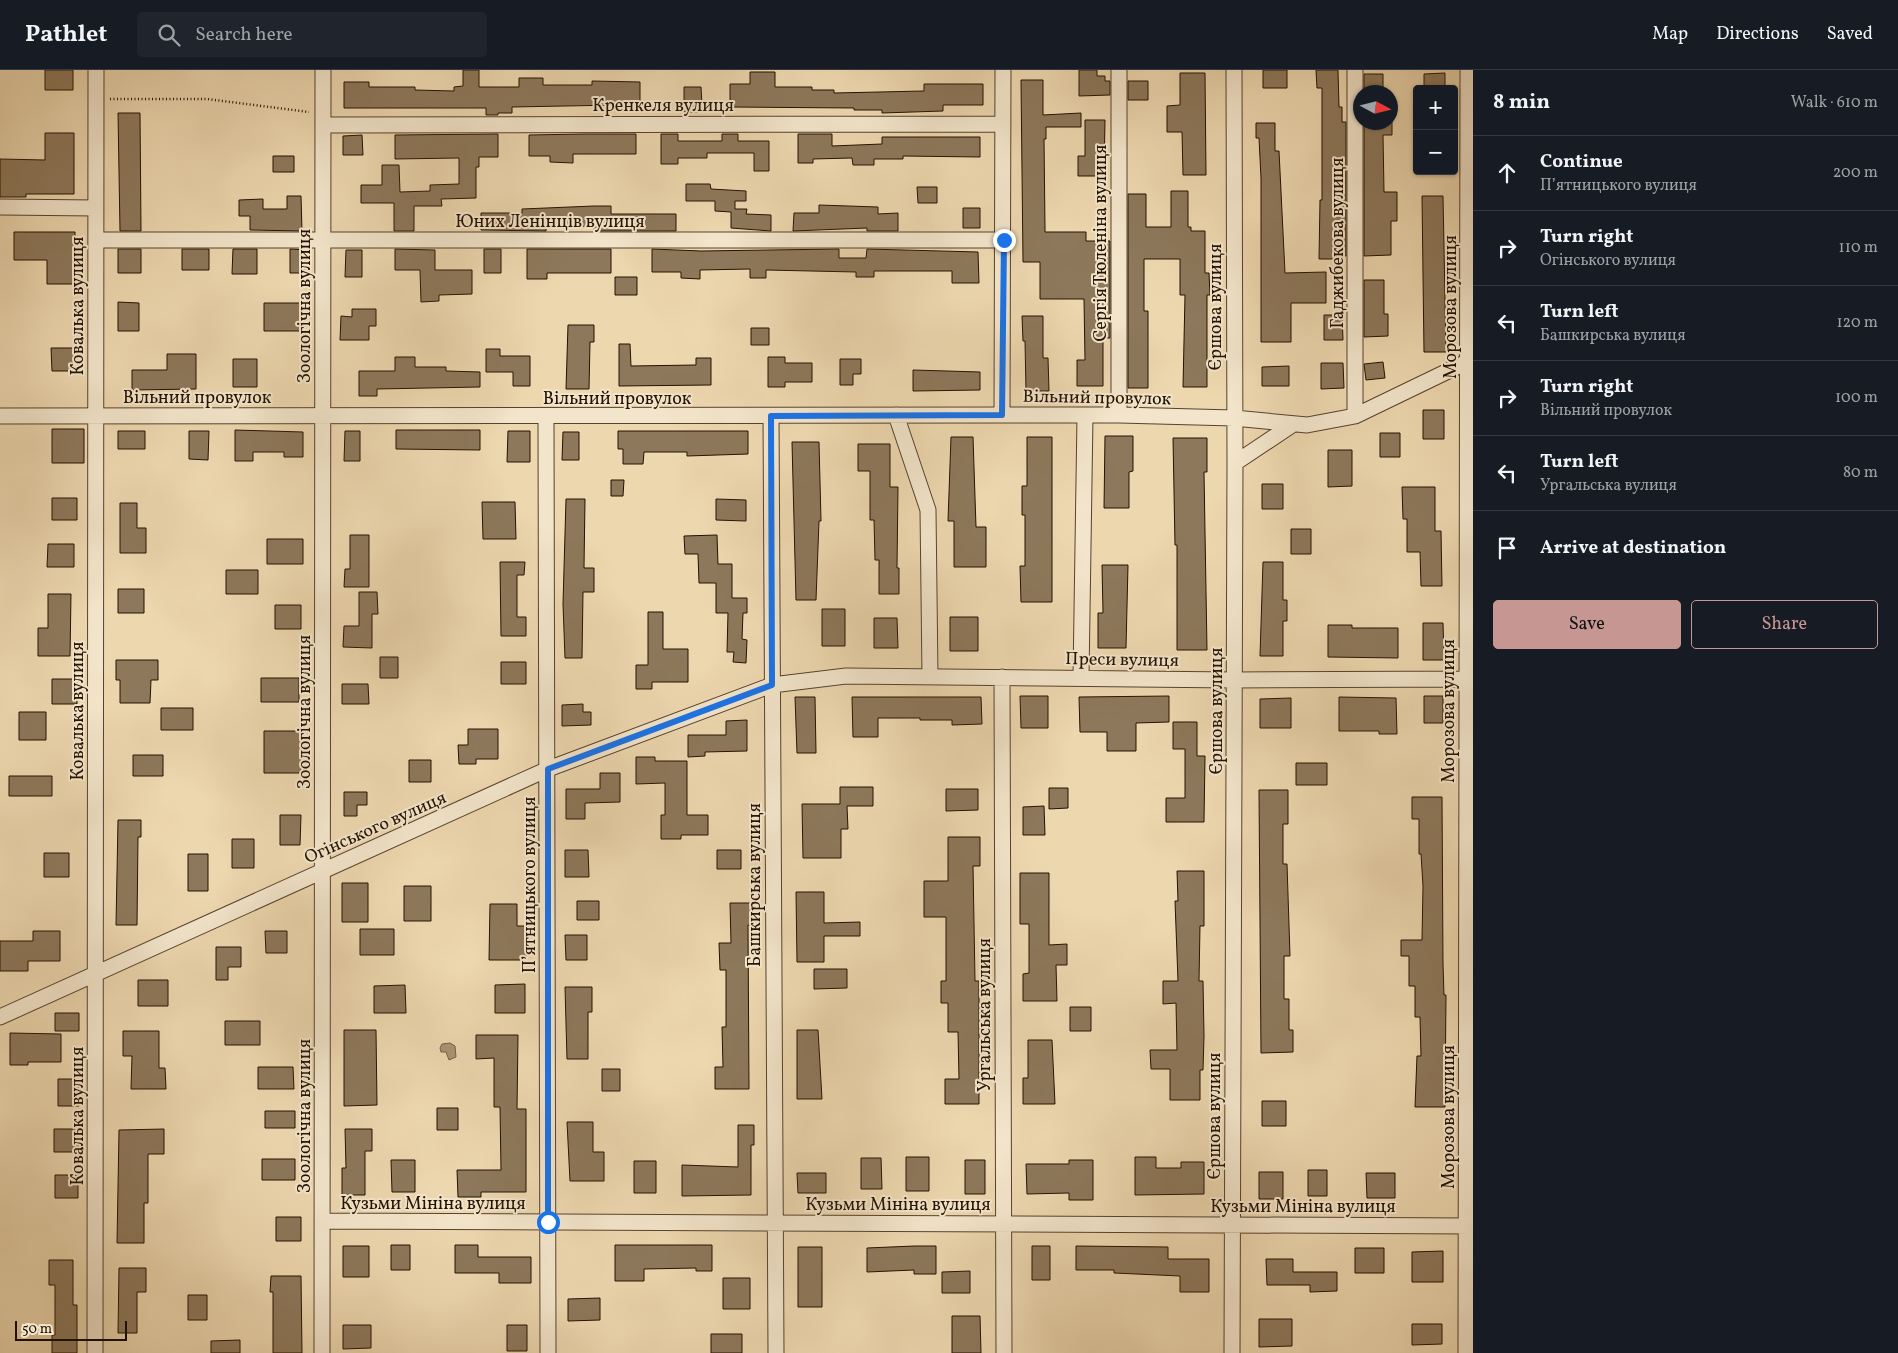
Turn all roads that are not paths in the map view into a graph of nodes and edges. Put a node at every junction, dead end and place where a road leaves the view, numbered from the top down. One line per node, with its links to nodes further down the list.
1 (96, 70): 11 (street, Ковалька вулиця)
2 (323, 70): 8 (street, Зоологічна вулиця)
3 (1003, 70): 9 (street)
4 (1119, 70): 23 (street, Сергія Тюленіна вулиця)
5 (1234, 70): 26 (street, Єршова вулиця)
6 (1355, 70): 24 (street, Гаджибекова вулиця)
7 (1468, 70): 15 (street, Морозова вулиця)
8 (323, 119): 9 (street, Кренкеля вулиця); 13 (street, Зоологічна вулиця)
9 (1003, 124): 14 (street)
10 (0, 207): 11 (street)
11 (96, 208): 12 (street, Ковалька вулиця)
12 (96, 240): 13 (street, Юних Ленінців вулиця); 19 (street, Ковалька вулиця)
13 (323, 240): 14 (street, Юних Ленінців вулиця); 20 (street, Зоологічна вулиця)
14 (1004, 240): 17 (street)
15 (1471, 360): 24 (street); 32 (street, Морозова вулиця)
16 (896, 415): 17 (street, Вільний провулок); 21 (street, Вільний провулок); 29 (street)
17 (1002, 415): 22 (street, Вільний провулок)
18 (0, 416): 19 (street, Вільний провулок)
19 (96, 416): 20 (street, Вільний провулок); 37 (street, Ковалька вулиця)
20 (323, 416): 25 (street, Вільний провулок); 36 (street, Зоологічна вулиця)
21 (771, 416): 25 (street, Вільний провулок); 34 (street, Башкирська вулиця)
22 (1085, 416): 23 (street, Вільний провулок); 31 (street)
23 (1119, 416): 26 (street, Вільний провулок)
24 (1355, 416): 27 (street)
25 (546, 417): 35 (street, П’ятницького вулиця)
26 (1234, 418): 27 (street); 28 (street, Єршова вулиця)
27 (1292, 424): 28 (street)
28 (1236, 463): 33 (street, Єршова вулиця)
29 (930, 677): 30 (street, Преси вулиця); 34 (street, Преси вулиця)
30 (1002, 677): 31 (street, Преси вулиця); 42 (street, Ургальська вулиця)
31 (1081, 677): 33 (street, Преси вулиця)
32 (1470, 679): 33 (street, Преси вулиця); 44 (street, Морозова вулиця)
33 (1234, 680): 43 (street, Єршова вулиця)
34 (772, 685): 35 (street, Огінського вулиця); 41 (street, Башкирська вулиця)
35 (548, 769): 36 (street, Огінського вулиця); 40 (street, П’ятницького вулиця)
36 (323, 871): 37 (street, Огінського вулиця); 39 (street, Зоологічна вулиця)
37 (96, 973): 38 (street, Огінського вулиця); 45 (street, Ковалька вулиця)
38 (0, 1016)
39 (322, 1221): 40 (street, Кузьми Мініна вулиця); 46 (street, Зоологічна вулиця)
40 (548, 1222): 41 (street, Кузьми Мініна вулиця); 47 (street, П’ятницького вулиця)
41 (776, 1223): 42 (street, Кузьми Мініна вулиця); 48 (street, Башкирська вулиця)
42 (1003, 1223): 43 (street, Кузьми Мініна вулиця); 49 (street, Ургальська вулиця)
43 (1232, 1224): 44 (street, Кузьми Мініна вулиця); 50 (street, Єршова вулиця)
44 (1470, 1226): 51 (street, Морозова вулиця)
45 (95, 1353)
46 (322, 1353)
47 (548, 1353)
48 (776, 1353)
49 (1004, 1353)
50 (1232, 1353)
51 (1466, 1353)

